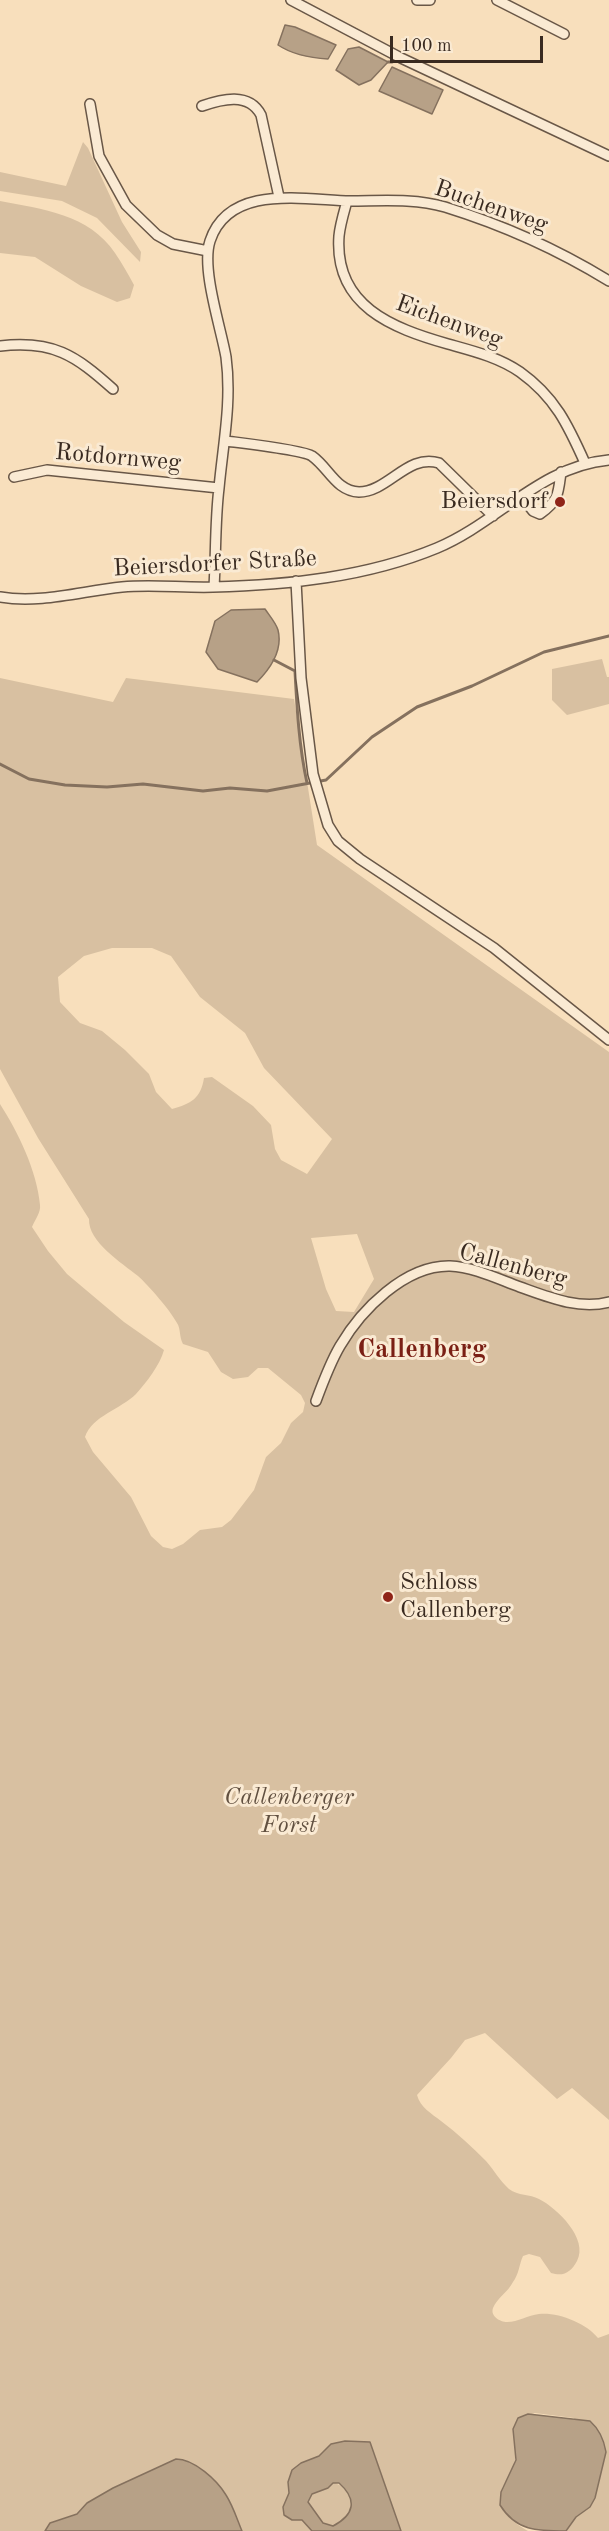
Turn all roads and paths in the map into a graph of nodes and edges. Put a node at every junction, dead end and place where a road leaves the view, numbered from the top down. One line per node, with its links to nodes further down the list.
1 (291, 0): 8 (street)
2 (417, 0): 3 (street)
3 (430, 0)
4 (497, 0): 5 (street)
5 (564, 34)
6 (90, 104): 11 (street)
7 (202, 106): 9 (street)
8 (609, 156)
9 (279, 197): 10 (street, Buchenweg); 11 (street, Buchenweg)
10 (347, 201): 12 (street, Buchenweg); 17 (street, Eichenweg)
11 (208, 251): 15 (street, Buchenweg)
12 (609, 281)
13 (0, 346): 14 (street)
14 (113, 389)
15 (226, 441): 20 (street, Buchenweg); 22 (street)
16 (609, 460): 17 (street, Beiersdorfer Straße)
17 (585, 463): 18 (street, Beiersdorfer Straße)
18 (561, 472): 21 (street, Beiersdorfer Straße); 21 (street)
19 (14, 477): 20 (street, Rotdornweg)
20 (219, 488): 24 (street, Buchenweg)
21 (522, 497): 22 (street, Beiersdorfer Straße)
22 (493, 516): 23 (street, Beiersdorfer Straße)
23 (296, 581): 24 (street, Beiersdorfer Straße); 26 (street)
24 (214, 587): 25 (street, Beiersdorfer Straße)
25 (0, 597)
26 (609, 1040)
27 (609, 1302): 28 (street, Callenberg)
28 (316, 1401)

